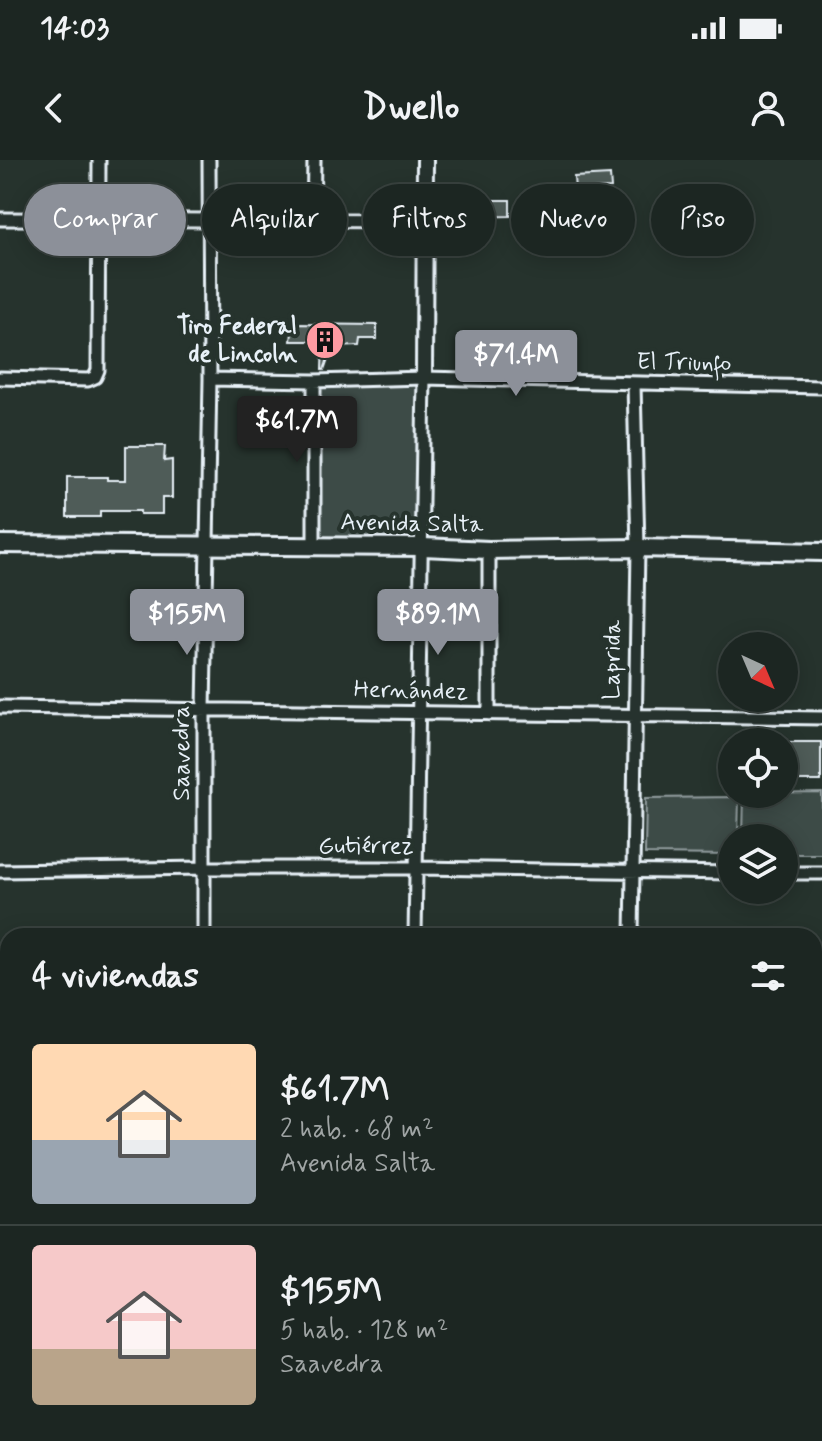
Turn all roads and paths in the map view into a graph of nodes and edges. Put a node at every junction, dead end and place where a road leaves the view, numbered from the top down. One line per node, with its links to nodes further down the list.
1 (99, 160): 5 (street)
2 (209, 160): 6 (street, Saavedra)
3 (314, 160): 7 (street)
4 (425, 160): 8 (street)
5 (99, 184)
6 (209, 184)
7 (314, 184)
8 (425, 184)
9 (0, 219): 10 (street)
10 (24, 219)
11 (99, 256): 14 (street)
12 (209, 256): 16 (street, Saavedra)
13 (426, 256): 15 (street)
14 (0, 378)
15 (424, 378): 17 (street, El Triunfo); 18 (street, El Triunfo); 23 (street)
16 (210, 379): 17 (street, El Triunfo); 21 (street, Saavedra)
17 (314, 381): 22 (street)
18 (634, 384): 19 (street, El Triunfo); 24 (street, Laprida)
19 (822, 387)
20 (0, 544): 21 (main road, Avenida Salta)
21 (206, 545): 22 (main road, Avenida Salta); 28 (street, Saavedra)
22 (314, 546): 23 (main road, Avenida Salta)
23 (423, 547): 25 (main road, Avenida Salta); 29 (street)
24 (638, 548): 25 (main road, Avenida Salta); 26 (main road, Avenida Salta); 31 (street, Laprida)
25 (489, 550): 30 (street)
26 (822, 552)
27 (0, 707): 28 (street, Hernández)
28 (204, 710): 29 (street, Hernández); 33 (street, Saavedra)
29 (419, 713): 30 (street, Hernández); 34 (street)
30 (489, 714): 31 (street, Hernández)
31 (634, 716): 32 (street, Hernández); 36 (street, Laprida)
32 (822, 718)
33 (205, 868): 34 (street, Gutiérrez); 35 (street, Gutiérrez); 40 (street, Saavedra)
34 (417, 868): 36 (street, Gutiérrez); 41 (street)
35 (0, 871)
36 (633, 873): 37 (street, Gutiérrez); 42 (street, Laprida)
37 (718, 873)
38 (798, 873): 39 (street)
39 (822, 873)
40 (204, 928)
41 (415, 928)
42 (632, 928)

